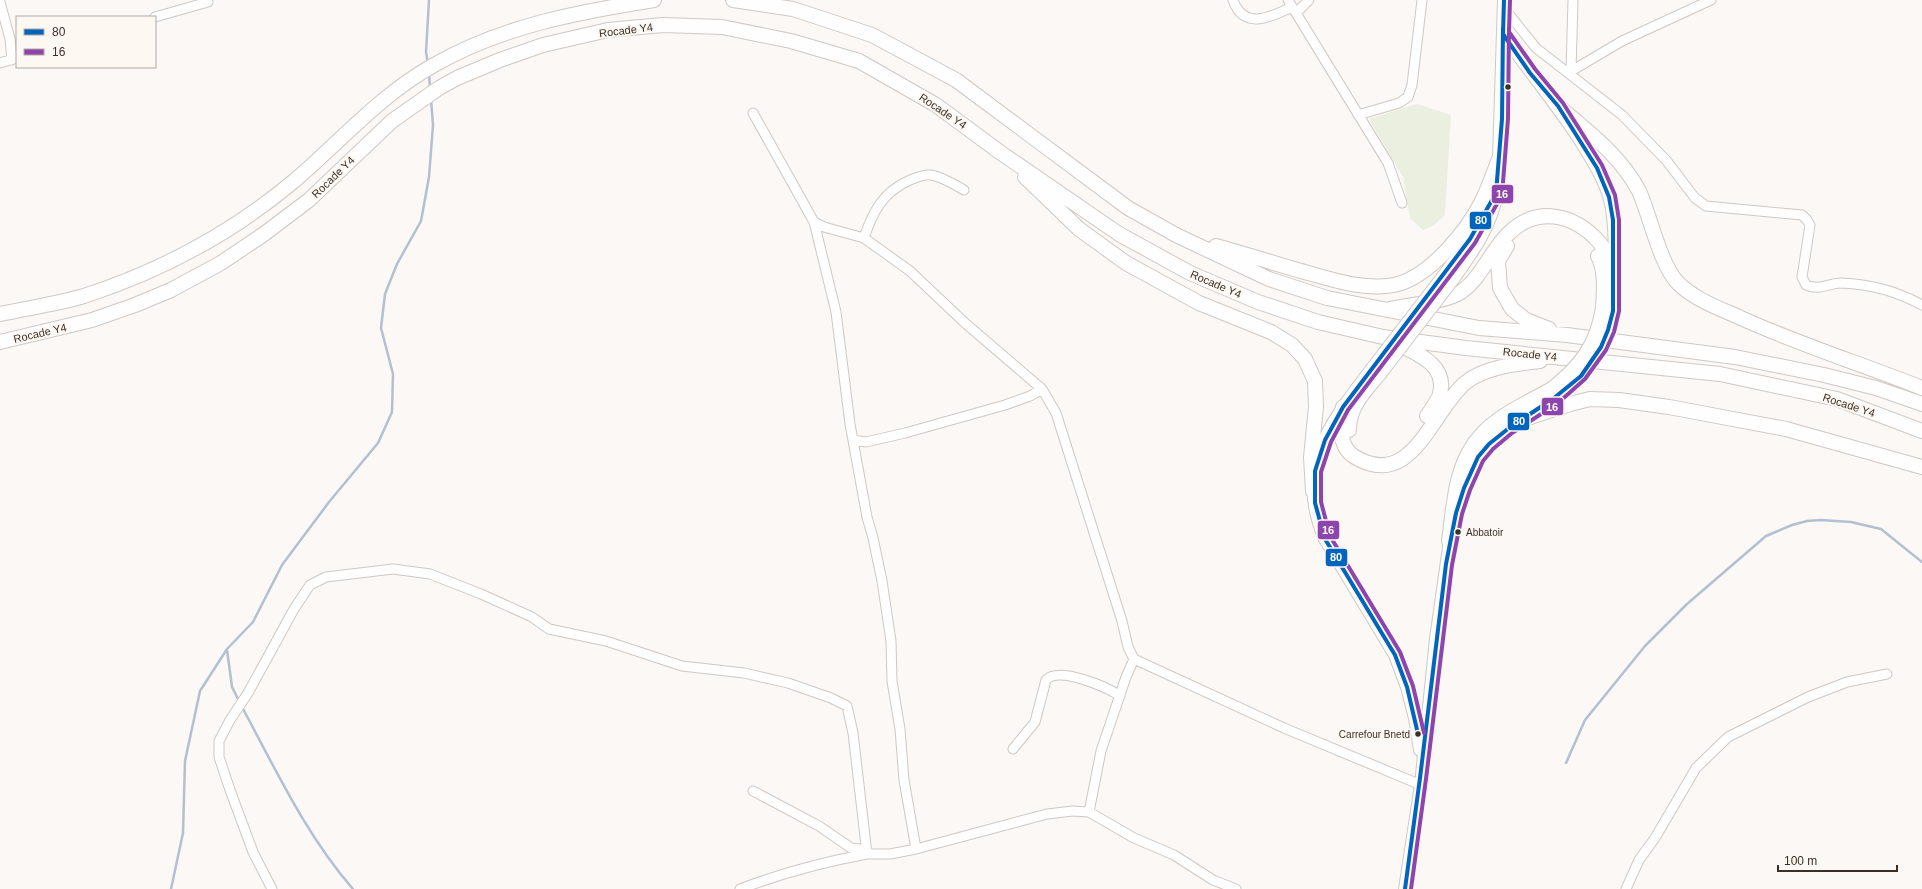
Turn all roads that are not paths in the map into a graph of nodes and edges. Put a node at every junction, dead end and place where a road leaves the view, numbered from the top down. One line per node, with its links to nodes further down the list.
1 (654, 0): 32 (highway)
2 (733, 0): 26 (highway, Rocade Y4)
3 (1232, 0): 11 (street)
4 (1308, 0): 11 (street)
5 (1422, 0): 19 (street)
6 (1573, 0): 16 (street)
7 (1711, 0): 16 (street)
8 (0, 2): 14 (street)
9 (208, 2): 12 (street)
10 (1504, 4): 13 (main road); 16 (street)
11 (1292, 7): 19 (street)
12 (156, 17)
13 (1503, 34): 17 (main road); 21 (main road)
14 (15, 59): 15 (street)
15 (0, 64)
16 (1570, 72): 29 (street)
17 (1558, 106): 28 (main road); 38 (highway)
18 (753, 113): 25 (street)
19 (1358, 115): 24 (street)
20 (1001, 153): 34 (highway, Rocade Y4); 35 (highway, Rocade Y4); 47 (highway)
21 (1499, 159): 23 (main road); 26 (highway)
22 (964, 190): 27 (street)
23 (1496, 193): 37 (highway, bridge)
24 (1402, 203)
25 (814, 222): 27 (street); 45 (street)
26 (1176, 235): 30 (highway, Rocade Y4)
27 (864, 238): 39 (street)
28 (1614, 278): 30 (highway); 31 (main road)
29 (1922, 305)
30 (1384, 310): 33 (highway, Rocade Y4)
31 (1608, 310): 33 (highway); 40 (highway, bridge)
32 (0, 314)
33 (1567, 335): 41 (highway, Rocade Y4)
34 (1383, 337): 36 (highway, Rocade Y4); 37 (highway)
35 (0, 342)
36 (1572, 358): 42 (highway); 44 (highway, Rocade Y4)
37 (1375, 372): 42 (main road)
38 (1922, 388)
39 (1042, 389): 45 (street); 49 (street)
40 (1556, 393): 43 (main road); 48 (highway)
41 (1922, 404)
42 (1343, 406): 47 (main road)
43 (1522, 420): 46 (highway); 48 (main road)
44 (1922, 430)
45 (853, 440): 56 (street)
46 (1922, 468)
47 (1313, 491): 53 (main road)
48 (1450, 541): 53 (main road)
49 (1134, 659): 51 (street); 53 (street)
50 (1888, 674): 62 (street)
51 (1120, 696): 52 (street); 55 (street)
52 (1013, 749)
53 (1421, 785): 61 (main road)
54 (753, 791): 57 (street)
55 (1089, 812): 56 (street); 60 (street)
56 (916, 849): 57 (street)
57 (867, 852): 58 (street); 59 (street)
58 (272, 889)
59 (740, 889)
60 (1236, 889)
61 (1405, 889)
62 (1626, 889)

